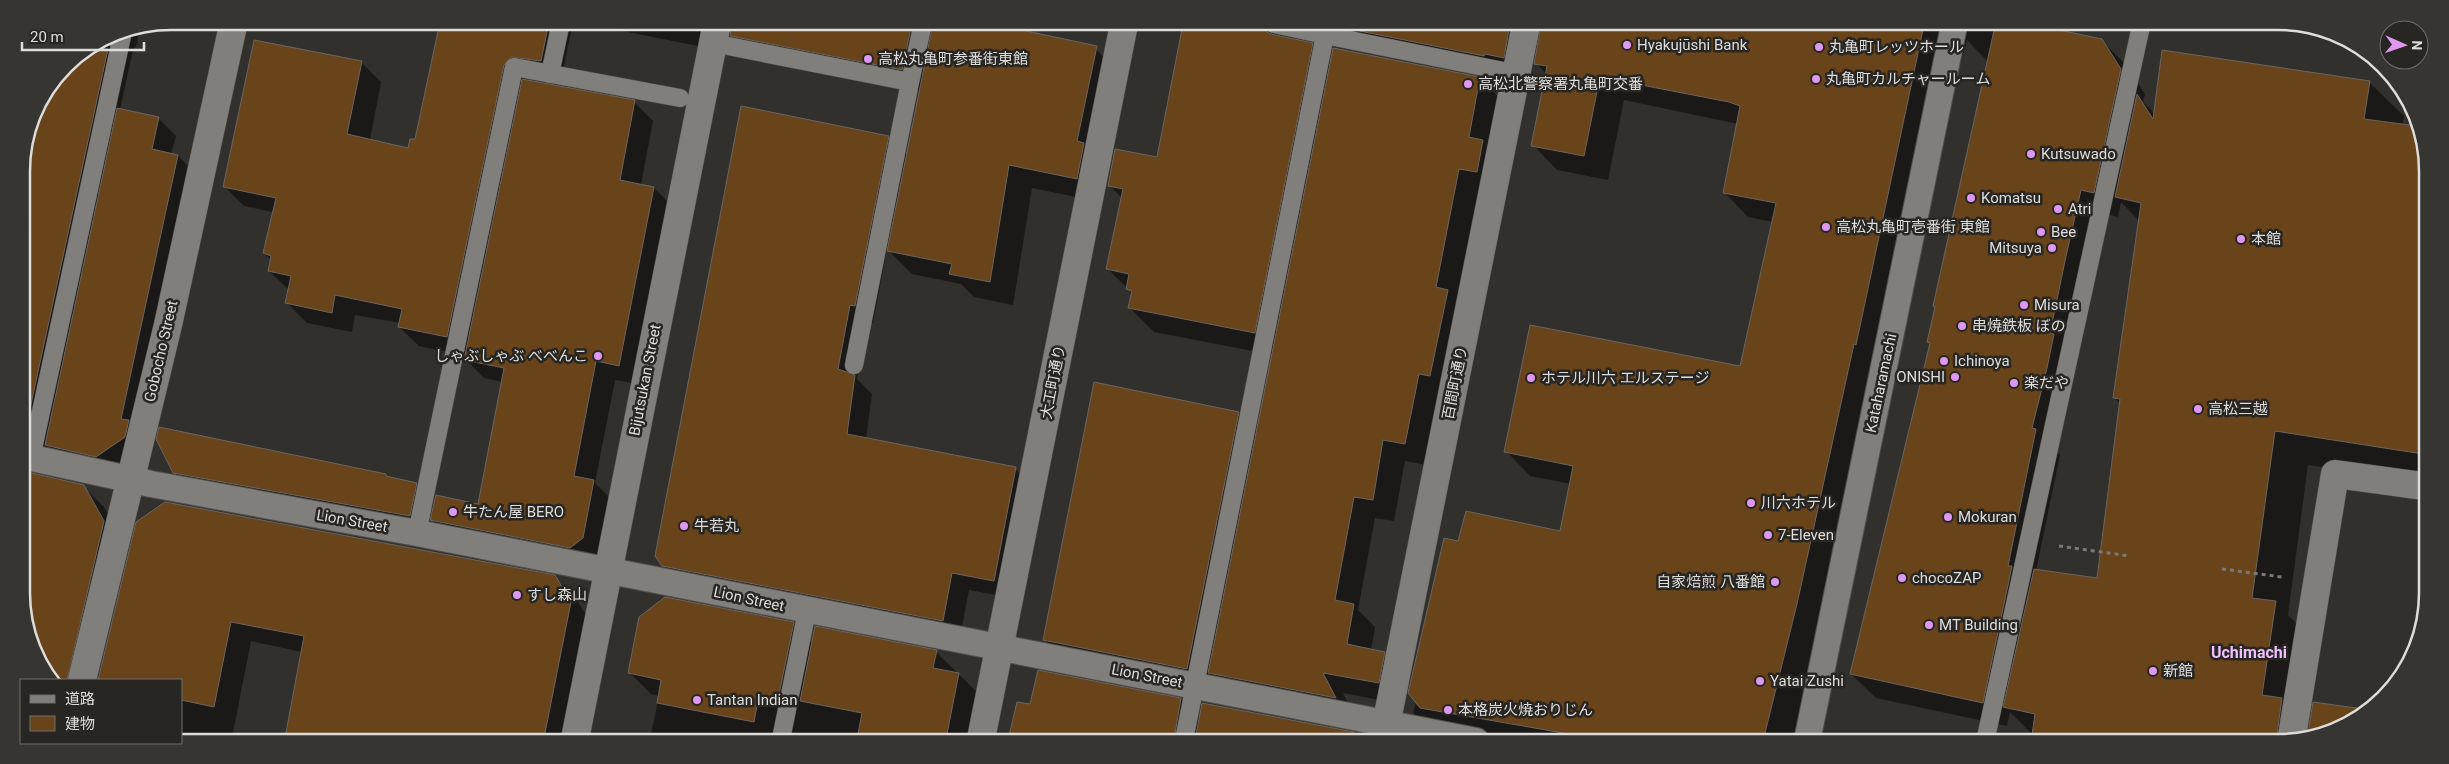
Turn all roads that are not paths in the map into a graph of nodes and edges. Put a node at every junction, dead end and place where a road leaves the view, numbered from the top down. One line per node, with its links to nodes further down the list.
1 (232, 30): 19 (street, Gobocho Street)
2 (559, 30): 12 (lane)
3 (921, 30): 14 (lane)
4 (1123, 30): 24 (street, 大工町通り)
5 (1302, 30): 10 (lane)
6 (1525, 30): 13 (street, 百間町通り)
7 (1953, 30): 34 (street, Kataharamachi)
8 (2140, 30): 35 (lane)
9 (715, 33): 14 (lane); 22 (street, Bijutsukan Street)
10 (1325, 35): 13 (lane); 26 (lane)
11 (121, 40): 17 (lane)
12 (550, 74): 15 (lane); 21 (lane)
13 (1518, 74): 27 (street, 百間町通り)
14 (910, 82): 16 (lane)
15 (680, 98)
16 (854, 365)
17 (30, 444)
18 (30, 458): 19 (street, Lion Street)
19 (130, 479): 21 (street, Lion Street); 25 (street, Gobocho Street)
20 (2419, 485): 28 (street)
21 (416, 533): 22 (street, Lion Street)
22 (608, 570): 23 (street, Lion Street); 29 (street, Bijutsukan Street)
23 (807, 611): 24 (street, Lion Street); 30 (lane)
24 (1001, 647): 26 (street, Lion Street); 31 (street, 大工町通り)
25 (82, 679)
26 (1195, 686): 27 (street, Lion Street); 32 (lane)
27 (1385, 732): 33 (street, Lion Street)
28 (2292, 733)
29 (576, 734)
30 (782, 734)
31 (983, 734)
32 (1185, 734)
33 (1405, 734)
34 (1809, 734)
35 (1987, 734)

